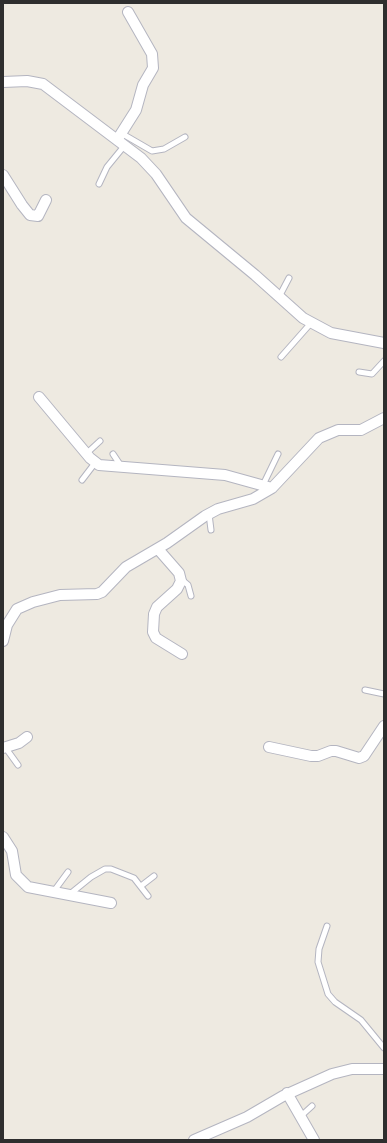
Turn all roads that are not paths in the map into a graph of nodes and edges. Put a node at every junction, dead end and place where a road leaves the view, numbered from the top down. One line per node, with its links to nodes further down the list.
1 (128, 12): 4 (street)
2 (3, 82): 4 (street)
3 (185, 137): 4 (lane)
4 (121, 139): 6 (lane); 9 (street)
5 (3, 175): 7 (street)
6 (99, 184)
7 (46, 200)
8 (289, 278): 9 (lane)
9 (279, 297): 10 (street)
10 (312, 323): 11 (street); 12 (lane)
11 (384, 343)
12 (281, 357)
13 (384, 361): 14 (lane)
14 (359, 372)
15 (39, 397): 18 (street)
16 (384, 418): 24 (street)
17 (100, 441): 18 (lane)
18 (87, 453): 21 (street)
19 (114, 454): 22 (lane)
20 (278, 454): 24 (lane)
21 (95, 463): 22 (street); 23 (lane)
22 (122, 467): 24 (street)
23 (82, 480)
24 (268, 486): 25 (street)
25 (209, 514): 26 (lane); 27 (street)
26 (211, 530)
27 (158, 549): 28 (street); 30 (street)
28 (181, 578): 29 (lane); 31 (street)
29 (191, 596)
30 (3, 641)
31 (182, 654)
32 (364, 690): 33 (lane)
33 (384, 694)
34 (384, 726): 36 (street)
35 (27, 737): 37 (street)
36 (269, 747)
37 (4, 748): 38 (lane)
38 (18, 765)
39 (3, 837): 43 (street)
40 (68, 872): 43 (lane)
41 (154, 876): 42 (lane)
42 (141, 886): 44 (lane); 45 (lane)
43 (54, 891): 44 (street)
44 (70, 894): 46 (street)
45 (148, 896)
46 (111, 903)
47 (327, 926): 48 (lane)
48 (384, 1048)
49 (384, 1069): 50 (street)
50 (287, 1094): 52 (street); 53 (street)
51 (312, 1106): 52 (lane)
52 (300, 1116): 54 (street)
53 (194, 1140)
54 (314, 1140)

